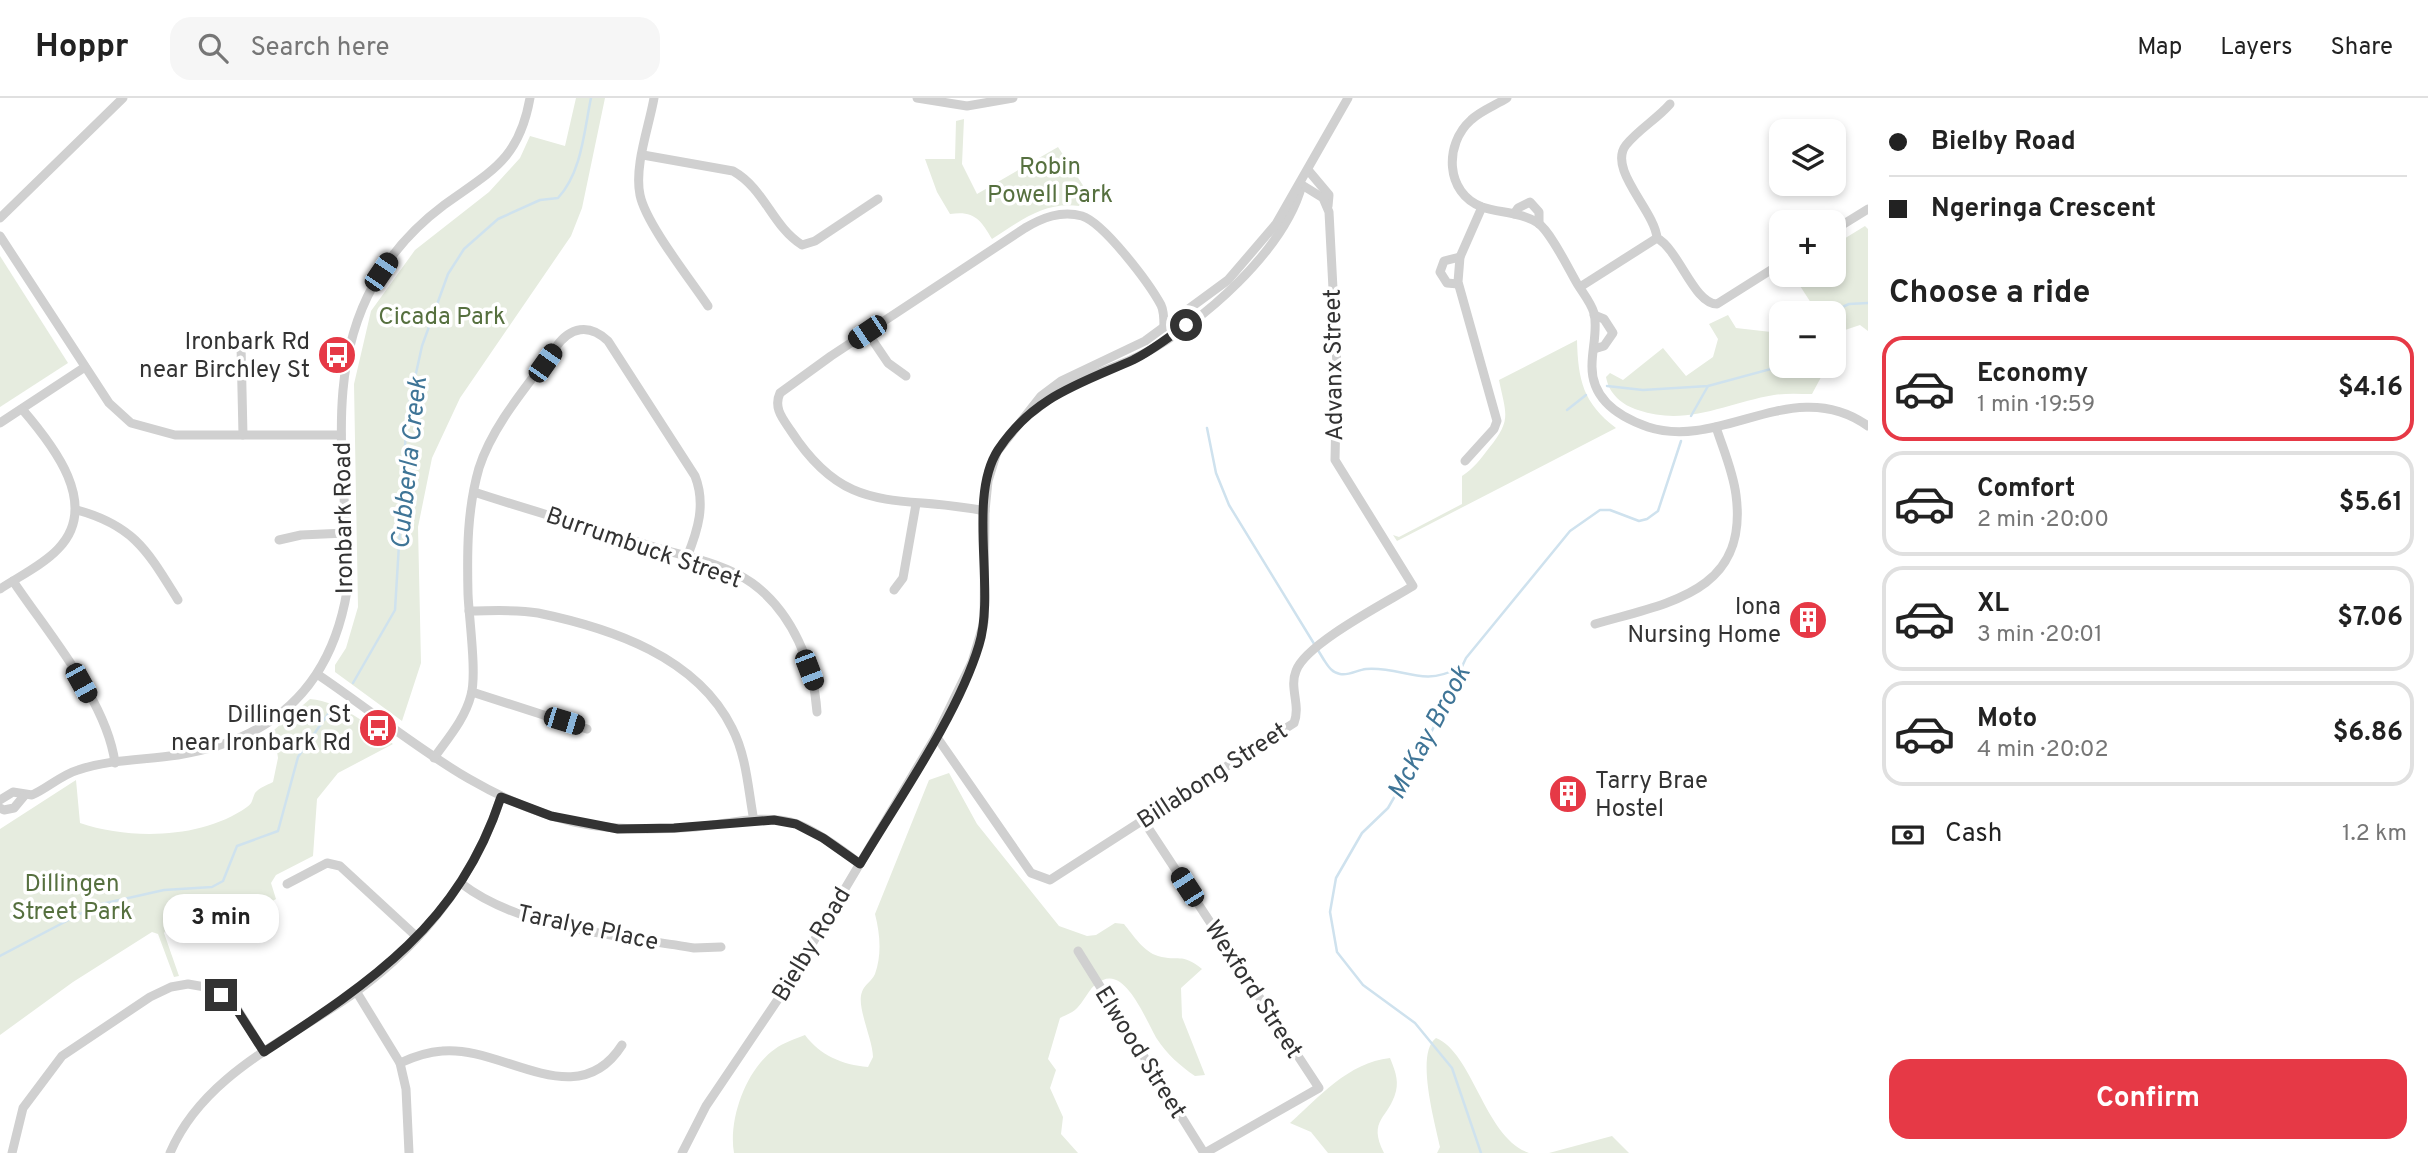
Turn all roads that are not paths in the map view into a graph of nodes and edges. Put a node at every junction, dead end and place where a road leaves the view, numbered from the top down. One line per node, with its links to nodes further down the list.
1 (123, 98): 17 (street)
2 (530, 98): 42 (street, Ironbark Road)
3 (654, 98): 9 (street)
4 (916, 98): 5 (street)
5 (1013, 98)
6 (1348, 98): 10 (street, Bielby Road)
7 (1507, 98): 14 (street)
8 (1670, 103): 21 (street)
9 (643, 155): 12 (street); 26 (street)
10 (1307, 172): 11 (street, Bielby Road); 13 (street, Advanx Street); 28 (street, Bielby Road)
11 (1302, 185): 13 (street); 37 (street, Bielby Road)
12 (878, 200)
13 (1328, 207): 52 (street, Advanx Street)
14 (1482, 207): 16 (street); 22 (street)
15 (1868, 209): 18 (street)
16 (1514, 214): 19 (street); 19 (street)
17 (0, 218)
18 (1846, 223)
19 (1539, 224): 25 (street)
20 (0, 236): 34 (street)
21 (1657, 238): 23 (street); 25 (street)
22 (1460, 257): 24 (street); 24 (street)
23 (1769, 271)
24 (1458, 284): 43 (street)
25 (1580, 287): 29 (street)
26 (708, 306)
27 (1162, 307): 28 (street); 30 (street); 31 (street)
28 (1183, 314): 30 (street, Bielby Road)
29 (1594, 315): 33 (street); 33 (street)
30 (1164, 327): 37 (street, Bielby Road)
31 (867, 332): 35 (street); 45 (street)
32 (242, 346): 41 (street)
33 (1594, 349): 40 (street)
34 (85, 367): 36 (street); 41 (street)
35 (906, 376)
36 (22, 409): 38 (street); 46 (street)
37 (1024, 418): 47 (street, Bielby Road)
38 (0, 423)
39 (1868, 426): 40 (street)
40 (1716, 427): 57 (street)
41 (243, 435): 42 (street)
42 (341, 435): 48 (street, Ironbark Road)
43 (1465, 461)
44 (474, 492): 50 (street, Burrumbuck Street); 50 (street); 56 (street)
45 (916, 504): 47 (street); 54 (street)
46 (78, 510): 51 (street); 55 (street)
47 (985, 511): 62 (street, Bielby Road)
48 (346, 533): 49 (street); 58 (street, Ironbark Road)
49 (279, 540)
50 (687, 557): 60 (street, Burrumbuck Street)
51 (13, 581): 53 (street); 64 (street)
52 (1413, 586): 69 (street, Billabong Street)
53 (0, 589)
54 (894, 590)
55 (178, 600)
56 (468, 611): 59 (street); 70 (street)
57 (1595, 624)
58 (317, 674): 63 (street); 64 (street, Ironbark Road)
59 (472, 692): 61 (street); 63 (street)
60 (817, 712)
61 (587, 729)
62 (936, 736): 69 (street, Billabong Street); 71 (street, Bielby Road)
63 (434, 758): 66 (street)
64 (115, 763): 65 (street, Ironbark Road)
65 (24, 796): 67 (street, Ironbark Road); 68 (street, Ironbark Road)
66 (501, 797): 70 (street); 73 (street)
67 (0, 800)
68 (0, 808)
69 (1143, 820): 85 (street, Wexford Street)
70 (754, 821): 71 (street)
71 (860, 864): 84 (street, Bielby Road)
72 (287, 884): 74 (street)
73 (461, 884): 74 (street); 75 (street, Taralye Place)
74 (416, 937): 77 (street)
75 (721, 947)
76 (1077, 951): 85 (street, Elwood Street)
77 (356, 991): 79 (street); 80 (street)
78 (622, 1045): 80 (street)
79 (264, 1052): 81 (street); 82 (street)
80 (400, 1063): 83 (street)
81 (12, 1153)
82 (170, 1153)
83 (409, 1153)
84 (682, 1153)
85 (1204, 1153)

